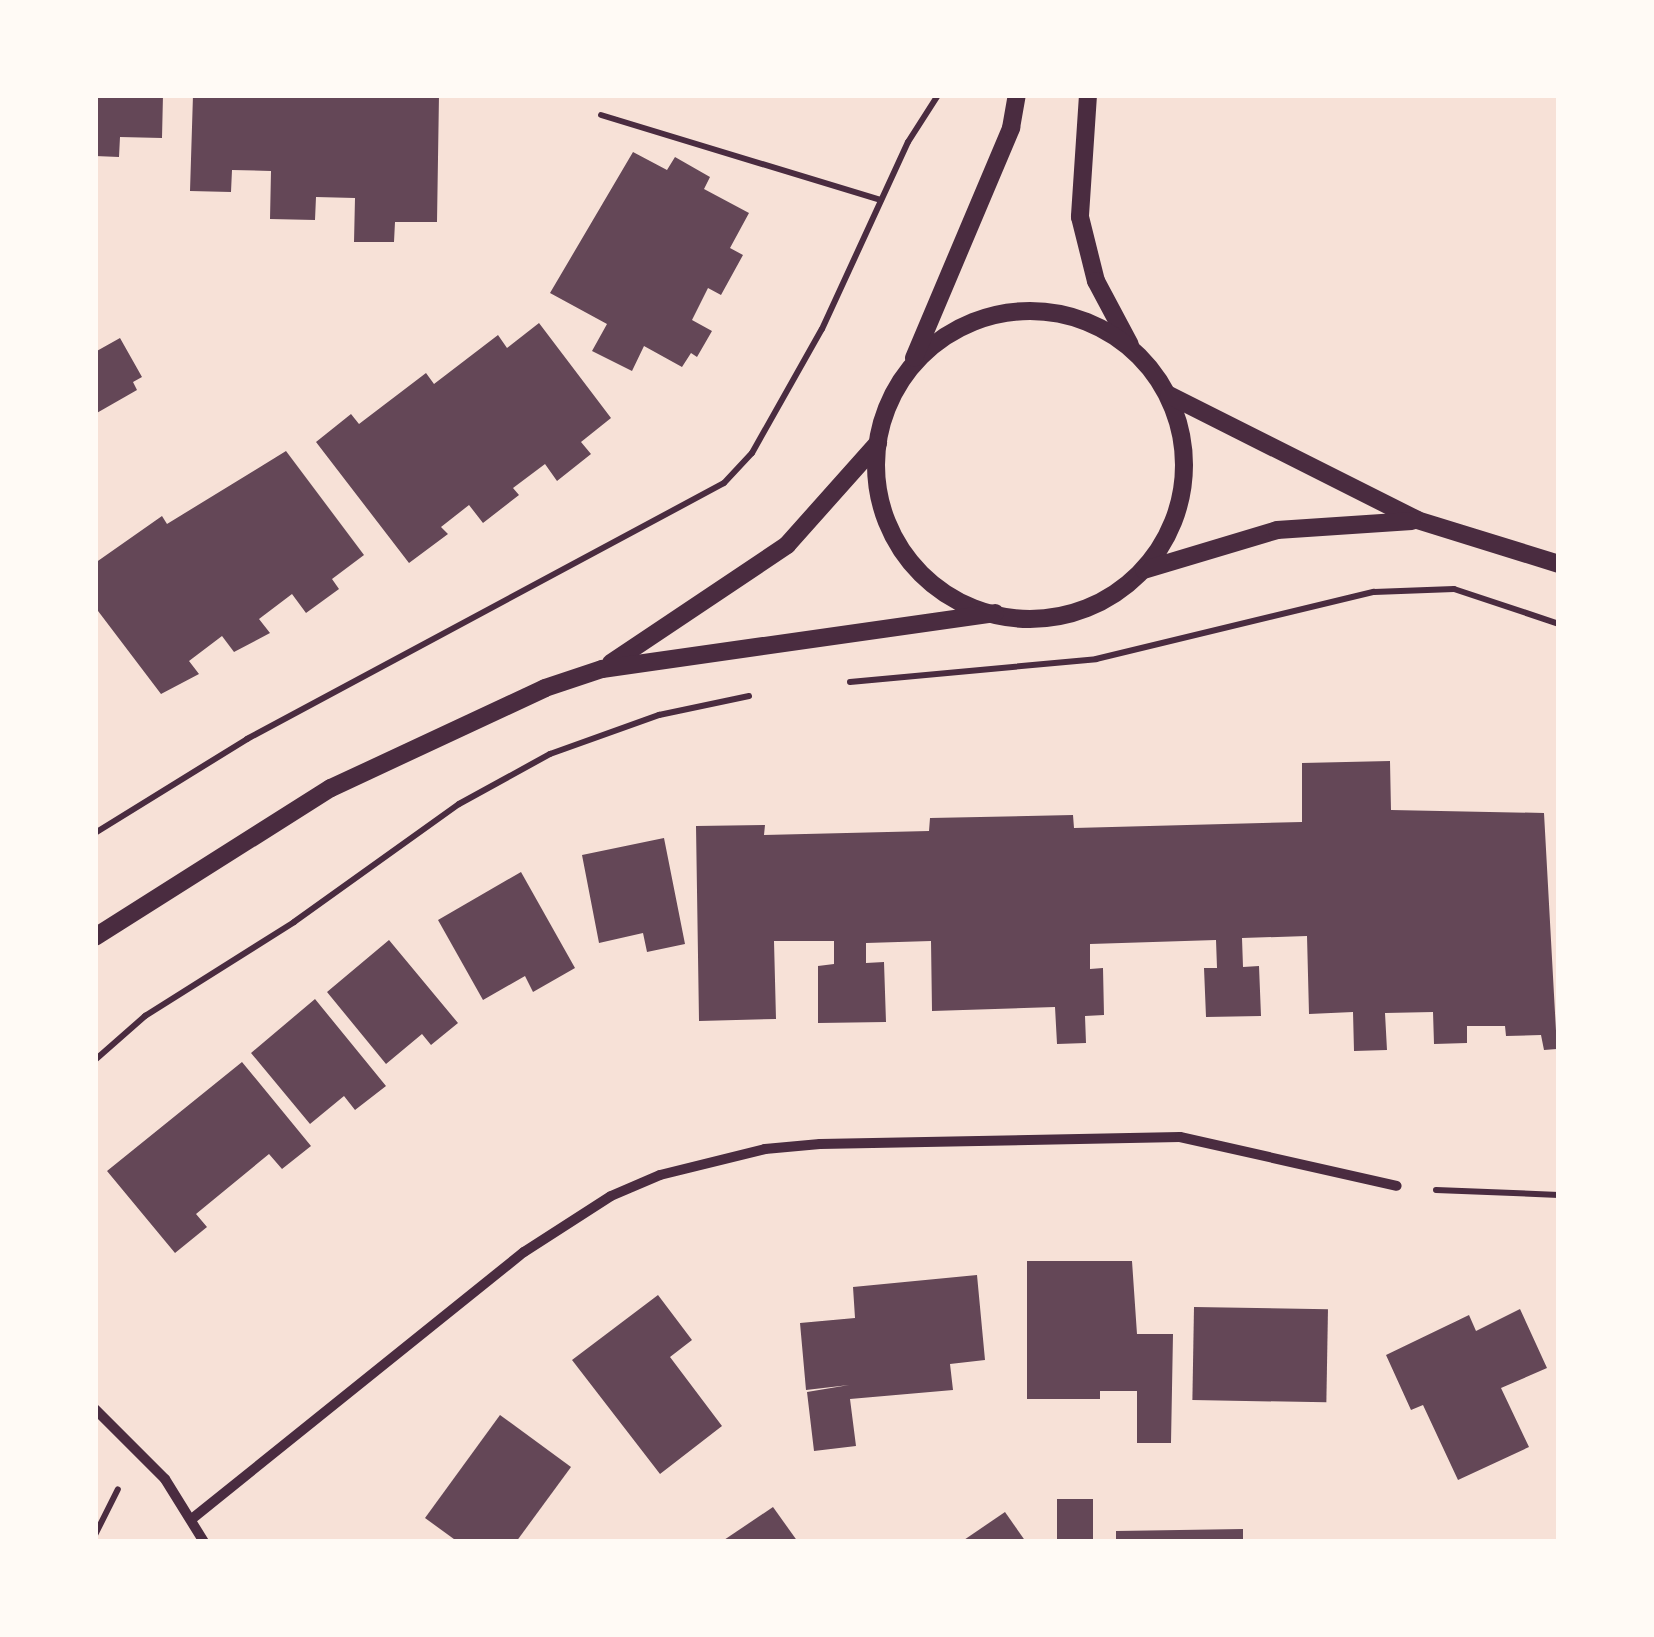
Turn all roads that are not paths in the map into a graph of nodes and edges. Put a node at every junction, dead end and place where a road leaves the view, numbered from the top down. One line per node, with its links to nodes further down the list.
1 (1017, 95): 4 (street)
2 (1088, 95): 3 (street)
3 (1130, 345): 4 (street); 5 (street)
4 (912, 363): 6 (street)
5 (1169, 394): 7 (street); 9 (street)
6 (878, 444): 10 (street); 11 (street)
7 (1418, 520): 8 (street); 9 (street)
8 (1559, 564)
9 (1144, 570): 10 (street)
10 (995, 613): 11 (street)
11 (602, 669): 12 (street)
12 (95, 936)
13 (1397, 1186): 15 (street)
14 (95, 1409): 15 (street)
15 (193, 1518): 16 (street)
16 (204, 1542)

